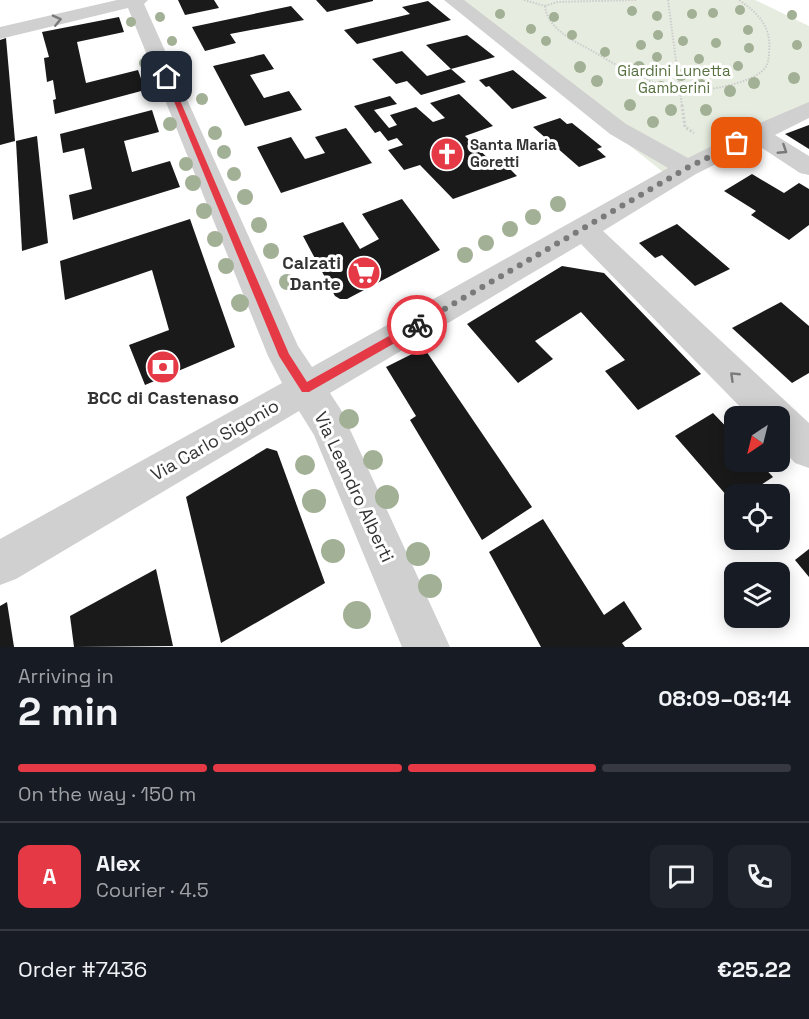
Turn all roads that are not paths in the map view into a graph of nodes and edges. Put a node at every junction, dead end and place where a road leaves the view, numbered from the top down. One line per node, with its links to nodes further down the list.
1 (136, 0): 4 (street, one-way to 1); 11 (street, Via Leandro Alberti)
2 (453, 0): 9 (street)
3 (21, 9): 4 (street)
4 (26, 27): 5 (street)
5 (0, 33)
6 (809, 110): 7 (street, Via Carlo Sigonio)
7 (756, 133): 8 (street, one-way to 8); 9 (street, Via Carlo Sigonio)
8 (809, 167)
9 (676, 175): 10 (street, Via Carlo Sigonio)
10 (584, 229): 11 (street, Via Carlo Sigonio); 12 (street, one-way to 10)
11 (306, 388): 15 (street, Via Carlo Sigonio); 16 (street, Via Leandro Alberti)
12 (765, 406)
13 (790, 431): 14 (street)
14 (809, 449)
15 (0, 563)
16 (426, 647)

